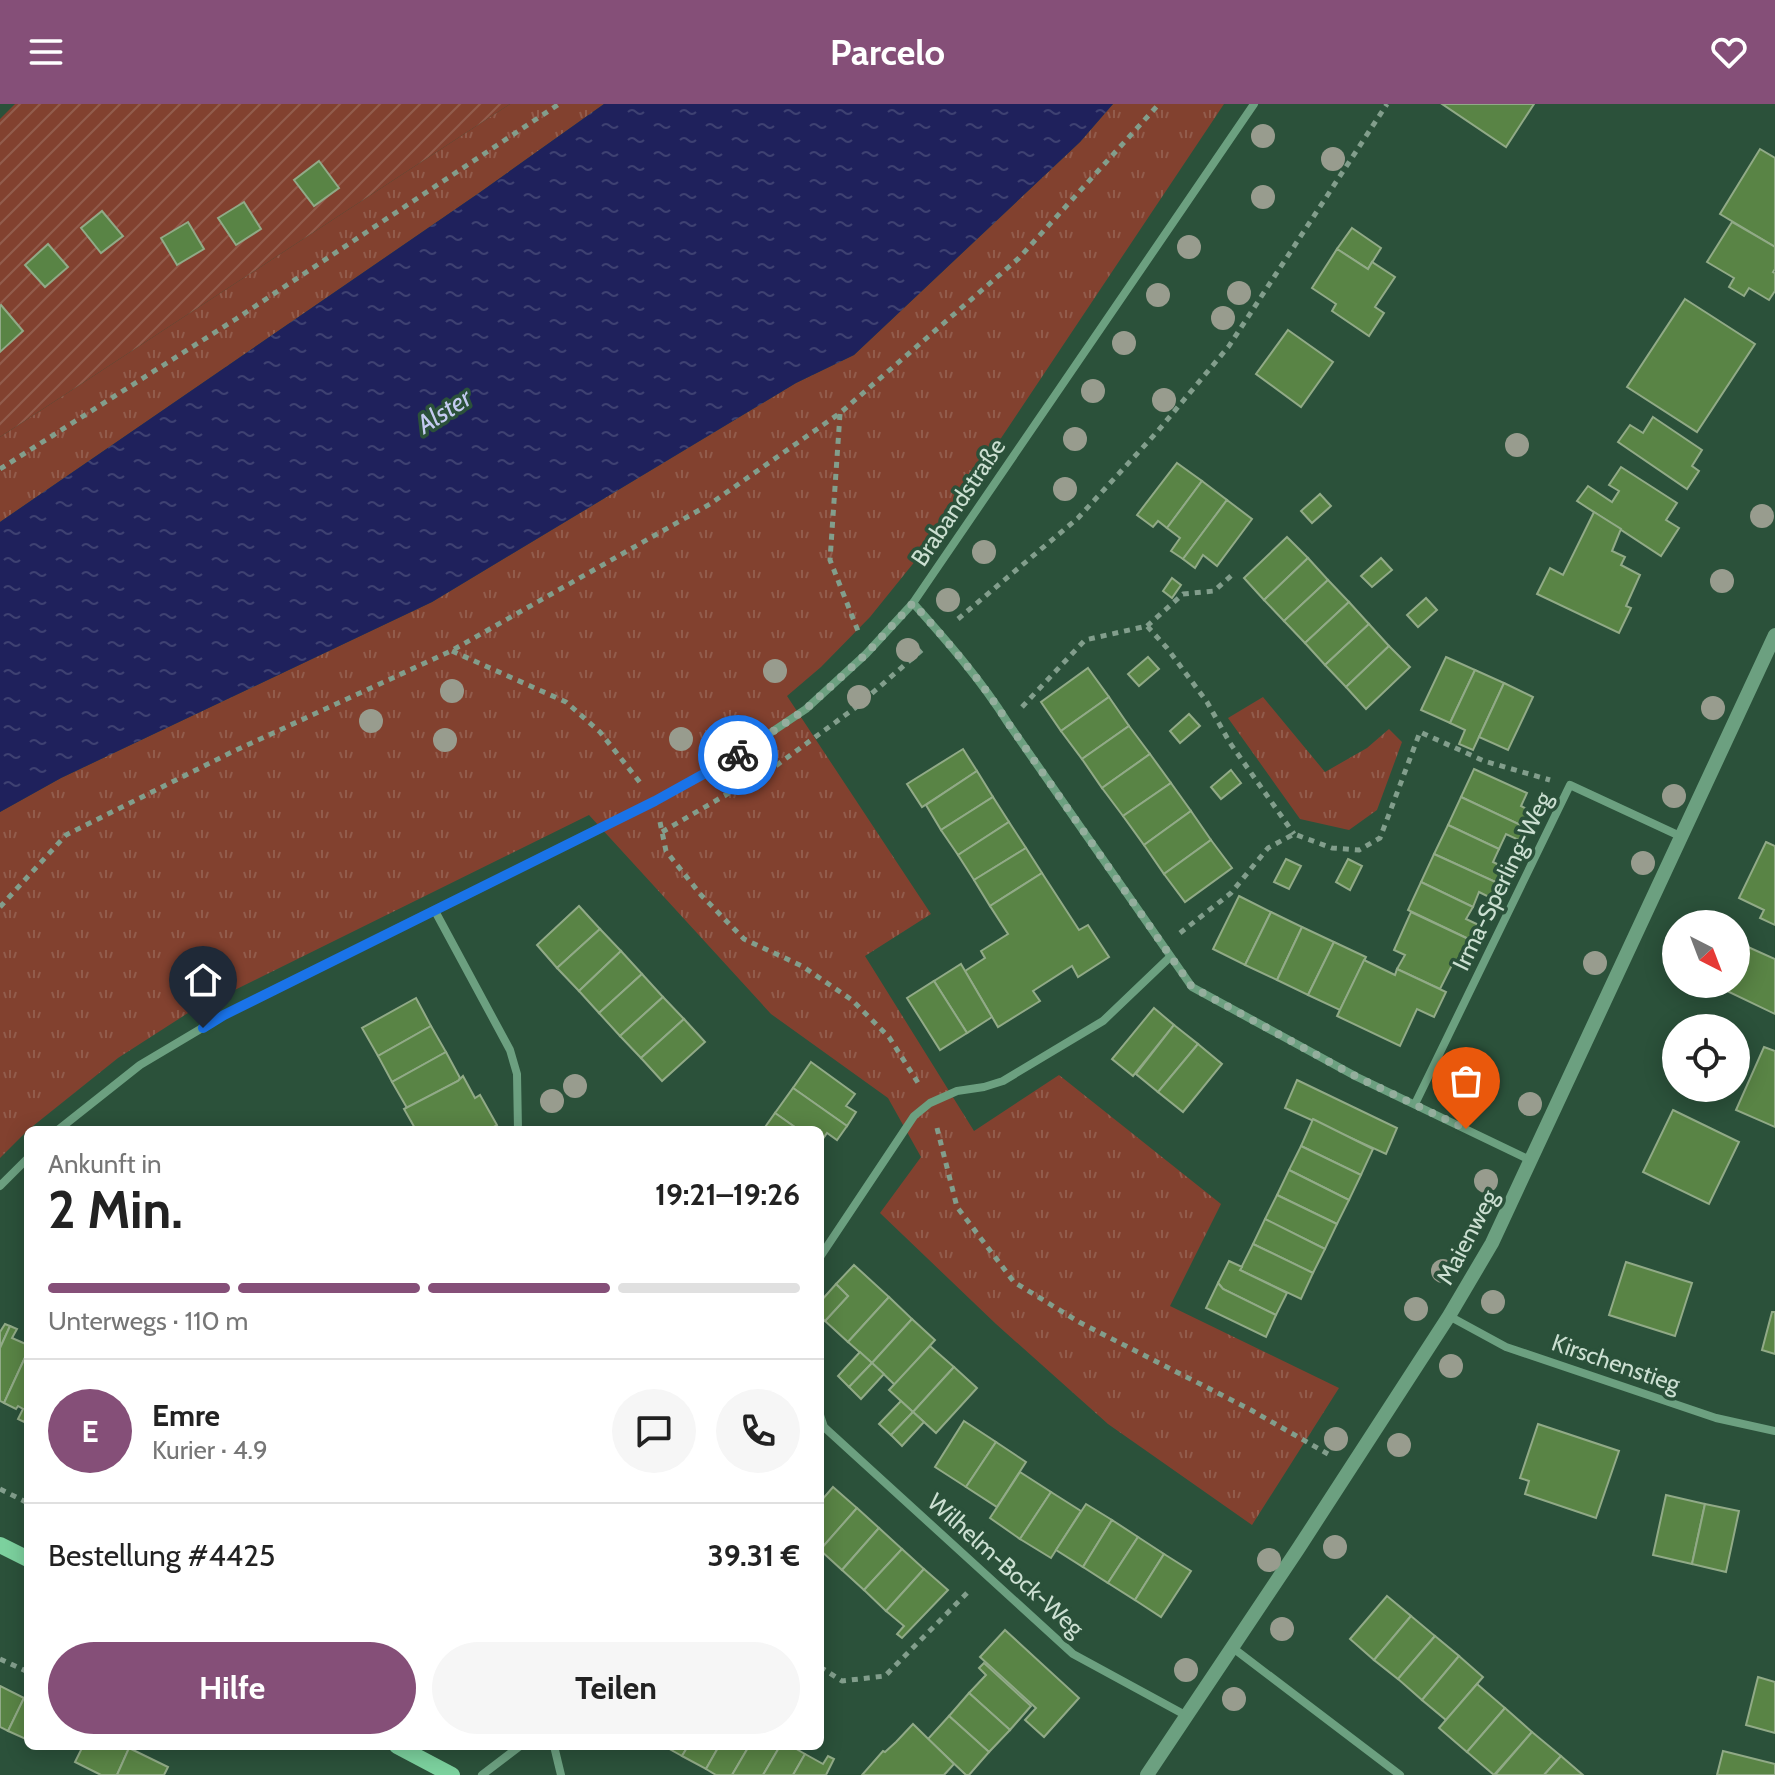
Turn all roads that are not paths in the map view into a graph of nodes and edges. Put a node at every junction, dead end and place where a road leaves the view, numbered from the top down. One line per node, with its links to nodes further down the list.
1 (1254, 104): 2 (street, Brabandstraße)
2 (913, 603): 5 (street, Brabandstraße); 6 (street)
3 (1775, 635): 4 (street, Maienweg)
4 (1682, 837): 7 (street, Irma-Sperling-Weg); 10 (street, Maienweg)
5 (435, 911): 8 (street, Brabandstraße); 9 (street)
6 (1170, 957): 7 (street); 13 (street)
7 (1415, 1104): 10 (street)
8 (63, 1126)
9 (518, 1126)
10 (1530, 1160): 14 (street, Maienweg)
11 (24, 1162): 12 (street)
12 (0, 1186)
13 (824, 1251)
14 (1449, 1316): 16 (street, Kirschenstieg); 19 (street, Maienweg)
15 (824, 1431): 20 (street, Wilhelm-Bock-Weg)
16 (1775, 1431)
17 (0, 1545): 18 (main road)
18 (24, 1557)
19 (1233, 1648): 20 (street, Maienweg); 28 (street)
20 (1188, 1716): 27 (street, Maienweg)
21 (405, 1750): 24 (main road)
22 (515, 1750): 25 (street)
23 (555, 1750): 26 (street)
24 (452, 1775)
25 (482, 1775)
26 (561, 1775)
27 (1147, 1775)
28 (1400, 1775)

